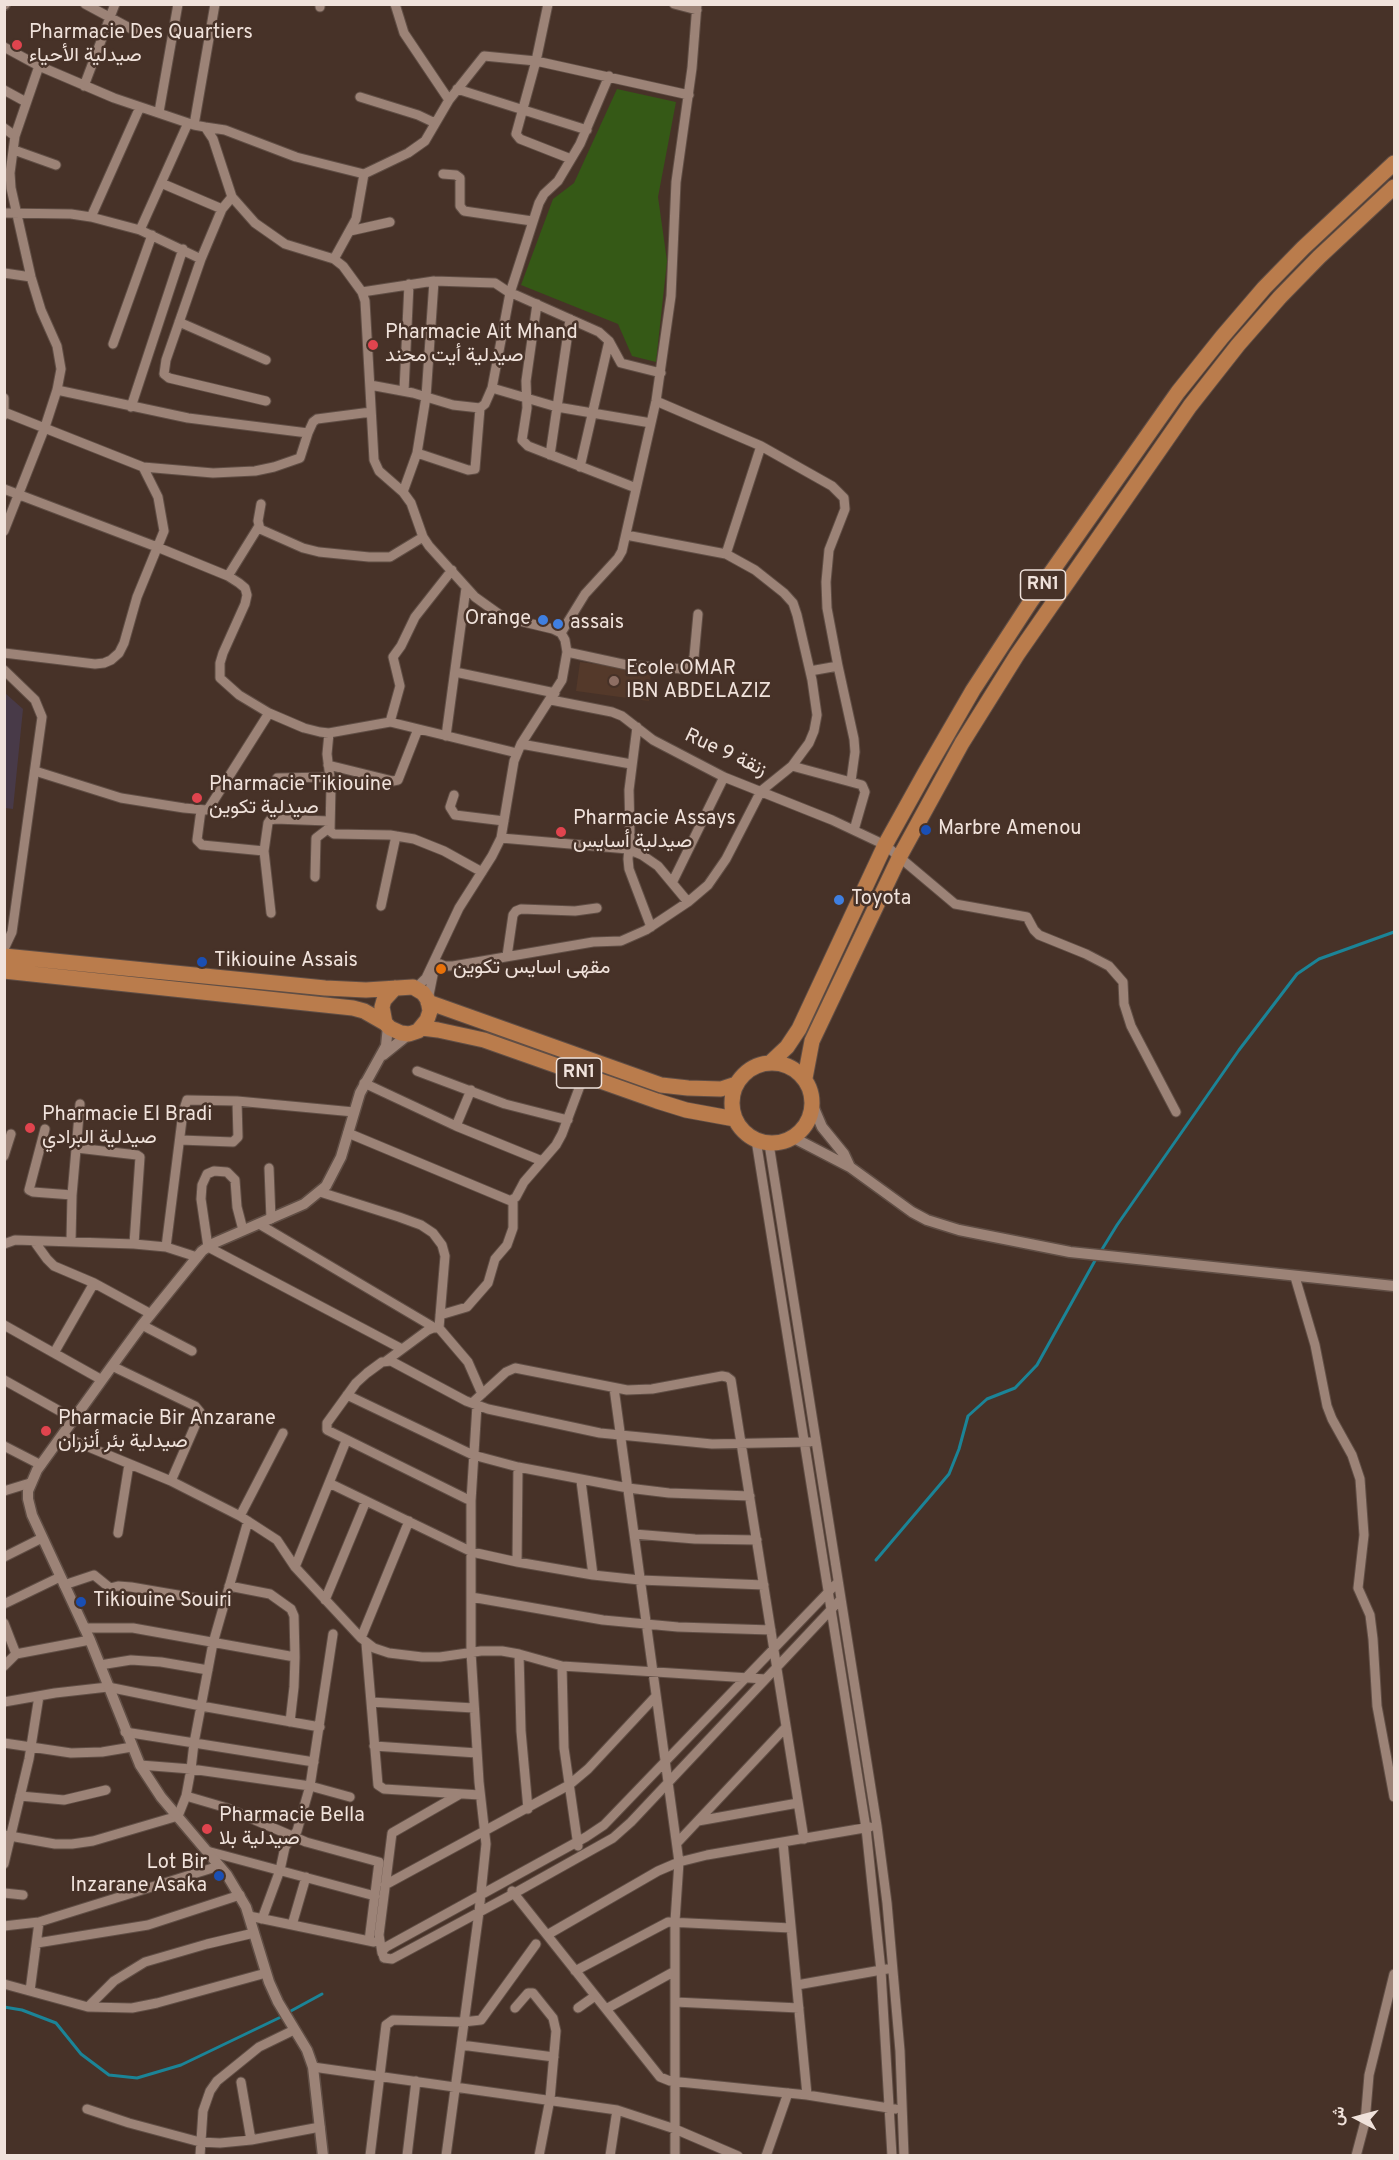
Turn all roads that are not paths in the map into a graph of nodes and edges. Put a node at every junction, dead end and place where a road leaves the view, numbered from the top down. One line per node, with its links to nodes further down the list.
1 (85, 4): 9 (street)
2 (115, 4): 9 (street)
3 (178, 4): 24 (street)
4 (215, 4): 26 (street)
5 (395, 4): 20 (street)
6 (548, 4): 12 (street)
7 (674, 4): 8 (street)
8 (697, 7): 18 (street)
9 (111, 19): 10 (street); 15 (street)
10 (139, 33)
11 (4, 47): 13 (street)
12 (537, 62): 14 (street); 16 (street); 23 (street)
13 (39, 66): 15 (street); 21 (street)
14 (609, 76): 18 (street); 29 (street)
15 (84, 86): 22 (street)
16 (457, 88): 20 (street); 23 (street)
17 (4, 90): 21 (street)
18 (689, 95): 66 (street)
19 (360, 97): 25 (street)
20 (448, 100): 25 (street)
21 (26, 102): 30 (street)
22 (140, 107): 24 (street); 45 (street)
23 (522, 109): 29 (street); 32 (street)
24 (159, 112): 26 (street)
25 (435, 123): 36 (street)
26 (191, 124): 27 (street); 38 (street)
27 (205, 127): 36 (street); 41 (street)
28 (4, 129): 30 (street)
29 (587, 130): 32 (street)
30 (15, 136): 31 (street)
31 (14, 150): 34 (street); 35 (street)
32 (571, 159): 46 (street)
33 (1395, 163): 136 (highway, RN1)
34 (56, 165)
35 (7, 171): 40 (street)
36 (364, 174): 49 (street)
37 (443, 174): 46 (street)
38 (161, 183): 42 (street); 48 (street)
39 (1395, 187): 139 (highway, RN1)
40 (8, 188): 44 (street)
41 (232, 197): 42 (street); 53 (street)
42 (222, 209): 52 (street)
43 (4, 213): 44 (street)
44 (16, 213): 45 (street); 55 (street)
45 (91, 217): 48 (street)
46 (532, 221): 59 (street)
47 (390, 222): 49 (street)
48 (140, 230): 50 (street)
49 (350, 231): 53 (street)
50 (152, 235): 51 (street); 64 (street)
51 (183, 249): 52 (street); 76 (street)
52 (201, 259): 62 (street)
53 (334, 259): 58 (street)
54 (4, 273): 55 (street)
55 (31, 277): 69 (street)
56 (434, 281): 57 (street); 59 (street); 71 (street)
57 (409, 285): 58 (street); 70 (street)
58 (362, 292): 67 (street)
59 (510, 292): 60 (street); 68 (street)
60 (537, 304): 61 (street); 73 (street)
61 (570, 319): 63 (street); 77 (street)
62 (179, 322): 65 (street); 74 (street)
63 (609, 340): 66 (street); 81 (street)
64 (112, 344)
65 (266, 360)
66 (661, 373): 75 (street)
67 (370, 385): 70 (street); 79 (street)
68 (492, 388): 73 (street); 78 (street)
69 (57, 390): 76 (street); 83 (street)
70 (404, 391): 71 (street)
71 (426, 397): 78 (street); 86 (street)
72 (4, 398): 80 (street)
73 (526, 398): 77 (street); 87 (street)
74 (266, 401)
75 (656, 401): 82 (street); 85 (street)
76 (131, 407): 84 (street)
77 (557, 407): 81 (street); 87 (street)
78 (480, 408): 86 (street)
79 (371, 412): 84 (street); 92 (street)
80 (5, 413): 83 (street)
81 (592, 413): 82 (street); 89 (street)
82 (651, 423): 90 (street)
83 (45, 427): 88 (street); 93 (street)
84 (308, 433): 88 (street)
85 (761, 446): 100 (street); 108 (street)
86 (417, 453): 92 (street)
87 (550, 455): 89 (street)
88 (143, 466): 99 (street)
89 (580, 467): 90 (street)
90 (636, 488): 97 (street)
91 (4, 489): 93 (street)
92 (403, 492): 98 (street)
93 (18, 494): 96 (street); 99 (street)
94 (261, 504): 95 (street)
95 (259, 526): 98 (street); 102 (street)
96 (4, 531)
97 (626, 536): 100 (street); 105 (street)
98 (423, 537): 101 (street)
99 (157, 548): 102 (street); 107 (street)
100 (726, 554): 110 (street)
101 (452, 570): 103 (street); 114 (street)
102 (228, 576): 113 (street)
103 (466, 588): 105 (street); 111 (street)
104 (698, 614): 106 (street)
105 (561, 633): 106 (street)
106 (567, 652): 112 (street)
107 (4, 653)
108 (838, 666): 110 (street); 127 (street)
109 (4, 670): 123 (street)
110 (810, 671): 122 (street)
111 (455, 672): 112 (street, Rue 9 زنقة); 118 (street)
112 (553, 696): 115 (street, Rue 9 زنقة); 119 (street)
113 (269, 713): 117 (street); 130 (street)
114 (390, 722): 116 (street); 117 (street)
115 (637, 727): 120 (street); 125 (street, Rue 9 زنقة)
116 (418, 729): 118 (street); 121 (street)
117 (329, 733): 121 (street)
118 (446, 736): 119 (street)
119 (519, 748): 120 (street); 131 (street)
120 (631, 764): 137 (street)
121 (328, 765): 124 (street)
122 (792, 766): 127 (street); 128 (street)
123 (35, 771): 130 (street); 148 (street)
124 (329, 777): 126 (street); 132 (street)
125 (724, 777): 128 (street, Rue 9 زنقة); 142 (street)
126 (277, 778)
127 (851, 781): 133 (street)
128 (761, 791): 133 (street, Rue 9 زنقة); 143 (street)
129 (454, 795): 131 (street)
130 (201, 810): 138 (street)
131 (504, 821): 135 (street)
132 (329, 824): 134 (street); 138 (street); 141 (street)
133 (854, 830): 136 (street, Rue 9 زنقة)
134 (396, 836): 140 (street); 144 (street)
135 (501, 838): 137 (street); 140 (street)
136 (885, 845): 139 (street, Rue 9 زنقة); 161 (highway, RN1)
137 (628, 849): 142 (street); 147 (street)
138 (264, 851): 146 (street)
139 (900, 856): 164 (highway, RN1); 172 (street, Rue 9 زنقة)
140 (482, 872): 153 (street)
141 (315, 878)
142 (672, 883): 143 (street)
143 (688, 902): 147 (street)
144 (381, 906)
145 (597, 908): 151 (street)
146 (271, 913)
147 (651, 927): 151 (street)
148 (12, 932): 149 (street); 152 (street)
149 (4, 949)
150 (4, 956): 152 (highway)
151 (507, 956): 153 (street)
152 (24, 957): 155 (highway)
153 (435, 962): 156 (street); 157 (street)
154 (4, 971): 158 (highway, RN1)
155 (395, 988): 156 (highway); 158 (highway)
156 (416, 988): 157 (highway, RN1)
157 (428, 1001): 159 (highway); 166 (highway, RN1)
158 (387, 1024): 159 (highway, RN1); 160 (street)
159 (415, 1031): 160 (street); 163 (highway, RN1)
160 (381, 1058): 165 (street)
161 (771, 1062): 164 (highway); 166 (highway, RN1)
162 (417, 1071): 167 (street)
163 (584, 1075): 173 (highway, RN1); 174 (street)
164 (805, 1078): 170 (highway, RN1)
165 (364, 1083): 171 (street); 175 (street)
166 (736, 1084): 173 (highway)
167 (471, 1090): 174 (street); 175 (street)
168 (237, 1101): 171 (street); 180 (street); 180 (street)
169 (80, 1104): 182 (street)
170 (813, 1106): 179 (highway); 185 (street)
171 (354, 1112): 177 (street)
172 (1176, 1112)
173 (735, 1119): 181 (highway)
174 (568, 1120): 184 (street)
175 (456, 1126): 184 (street)
176 (45, 1129): 188 (street)
177 (348, 1133): 187 (street); 189 (street)
178 (11, 1134): 183 (street)
179 (794, 1138): 181 (highway); 185 (street)
180 (180, 1140): 197 (street)
181 (762, 1142): 224 (street); 225 (street)
182 (77, 1148): 188 (street); 196 (street)
183 (4, 1156)
184 (542, 1161): 189 (street)
185 (850, 1167): 200 (street)
186 (269, 1168): 190 (street)
187 (320, 1192): 190 (street); 204 (street)
188 (72, 1196): 194 (street)
189 (513, 1199): 204 (street)
190 (271, 1219): 191 (street)
191 (259, 1224): 192 (street); 207 (street)
192 (243, 1230): 198 (street); 198 (street)
193 (34, 1240): 194 (street); 195 (street); 201 (street)
194 (71, 1241): 196 (street)
195 (4, 1244)
196 (134, 1244): 197 (street)
197 (166, 1247): 199 (street)
198 (208, 1247): 199 (street); 208 (street)
199 (197, 1257): 203 (street)
200 (1295, 1277): 202 (street); 315 (street)
201 (94, 1283): 203 (street); 210 (street)
202 (1395, 1286)
203 (151, 1314): 206 (street)
204 (440, 1315): 207 (street)
205 (4, 1325): 210 (street)
206 (142, 1325): 209 (street); 212 (street)
207 (437, 1328): 208 (street); 216 (street)
208 (402, 1349): 211 (street)
209 (192, 1351)
210 (54, 1353): 214 (street)
211 (386, 1361): 217 (street); 218 (street)
212 (112, 1366): 214 (street); 232 (street)
213 (4, 1380): 219 (street)
214 (102, 1380): 219 (street)
215 (614, 1388): 216 (street); 222 (street); 226 (street)
216 (482, 1394): 218 (street)
217 (347, 1395): 223 (street); 228 (street)
218 (474, 1404): 222 (street); 228 (street)
219 (74, 1419): 221 (street)
220 (283, 1433): 241 (street)
221 (62, 1436): 229 (street); 230 (street)
222 (620, 1436): 226 (street); 236 (street)
223 (346, 1441): 235 (street); 240 (street)
224 (804, 1442): 225 (street); 226 (street); 257 (street)
225 (816, 1442): 254 (street)
226 (742, 1444): 238 (street)
227 (4, 1446): 230 (street)
228 (473, 1455): 231 (street); 240 (street)
229 (129, 1464): 232 (street); 243 (street)
230 (41, 1465): 234 (street)
231 (518, 1467): 233 (street); 249 (street)
232 (171, 1481): 241 (street)
233 (581, 1481): 236 (street); 251 (street)
234 (30, 1483): 237 (street); 245 (street)
235 (329, 1483): 239 (street); 250 (street)
236 (628, 1488): 238 (street); 244 (street)
237 (5, 1491)
238 (750, 1496): 246 (street)
239 (366, 1501): 242 (street); 260 (street)
240 (471, 1501): 247 (street)
241 (244, 1518): 250 (street); 256 (street)
242 (409, 1521): 247 (street); 270 (street)
243 (118, 1533)
244 (634, 1534): 246 (street); 252 (street)
245 (42, 1538): 248 (street); 253 (street)
246 (757, 1540): 255 (street)
247 (472, 1552): 249 (street); 258 (street)
248 (4, 1557)
249 (517, 1562): 251 (street)
250 (295, 1567): 260 (street)
251 (593, 1575): 252 (street)
252 (640, 1580): 255 (street); 265 (street)
253 (62, 1581): 261 (street); 262 (street); 266 (street)
254 (838, 1582): 257 (street); 259 (street)
255 (764, 1585): 267 (street)
256 (229, 1586): 261 (street); 276 (street)
257 (828, 1592): 263 (street); 272 (street)
258 (471, 1597): 265 (street); 273 (street)
259 (841, 1599): 263 (street); 320 (street)
260 (326, 1600): 270 (street)
261 (224, 1603): 271 (street)
262 (4, 1604)
263 (831, 1610): 280 (street); 321 (street)
264 (4, 1623): 274 (street)
265 (647, 1625): 267 (street); 282 (street)
266 (84, 1628): 269 (street); 271 (street)
267 (771, 1630): 272 (street)
268 (333, 1634): 293 (street)
269 (90, 1640): 274 (street); 277 (street)
270 (364, 1640): 273 (street); 289 (street)
271 (213, 1643): 276 (street); 281 (street)
272 (774, 1649): 280 (street); 283 (street)
273 (471, 1652): 275 (street); 291 (street)
274 (16, 1654): 278 (street)
275 (519, 1654): 279 (street); 317 (street)
276 (295, 1657): 292 (street)
277 (100, 1665): 281 (street); 285 (street)
278 (4, 1666)
279 (562, 1666): 282 (street); 307 (street)
280 (777, 1667): 284 (street); 294 (street)
281 (208, 1670): 290 (street)
282 (653, 1674): 283 (street); 287 (street)
283 (746, 1678): 284 (street); 303 (street)
284 (765, 1679): 306 (street)
285 (108, 1687): 286 (street); 290 (street); 295 (street)
286 (39, 1696): 288 (street); 299 (street)
287 (656, 1696): 303 (street); 307 (street)
288 (4, 1702)
289 (370, 1702): 291 (street); 298 (street)
290 (201, 1706): 292 (street); 297 (street)
291 (474, 1708): 301 (street)
292 (290, 1722): 293 (street)
293 (320, 1727): 302 (street)
294 (786, 1727): 316 (street); 319 (street)
295 (125, 1732): 297 (street); 300 (street)
296 (4, 1743): 299 (street)
297 (194, 1743): 302 (street); 305 (street)
298 (374, 1746): 301 (street); 310 (street)
299 (31, 1747): 300 (street); 312 (street)
300 (132, 1747): 304 (street)
301 (477, 1753): 311 (street)
302 (314, 1762): 308 (street)
303 (666, 1763): 306 (street); 326 (street)
304 (140, 1765): 305 (street); 318 (street)
305 (191, 1769): 308 (street); 313 (street)
306 (668, 1783): 328 (street); 330 (street)
307 (569, 1785): 317 (street); 326 (street)
308 (310, 1786): 314 (street); 324 (street)
309 (106, 1790): 312 (street)
310 (460, 1794): 311 (street); 337 (street)
311 (480, 1795): 322 (street)
312 (20, 1796): 323 (street)
313 (186, 1796): 318 (street); 324 (street)
314 (350, 1797)
315 (1395, 1797)
316 (798, 1803): 319 (street); 325 (street)
317 (528, 1809): 322 (street)
318 (178, 1816): 323 (street); 329 (street)
319 (698, 1821): 328 (street)
320 (877, 1826): 321 (street); 358 (street)
321 (866, 1828): 325 (street); 361 (street)
322 (485, 1831): 337 (street); 342 (street)
323 (8, 1836): 332 (street)
324 (293, 1837): 334 (street); 343 (street)
325 (804, 1839): 327 (street)
326 (577, 1842): 330 (street); 336 (street)
327 (783, 1842): 331 (street); 351 (street)
328 (677, 1843): 331 (street)
329 (207, 1851): 333 (street); 334 (street)
330 (579, 1858): 339 (street)
331 (679, 1862): 347 (street); 353 (street)
332 (4, 1864)
333 (219, 1866): 341 (street); 348 (street)
334 (280, 1870): 335 (street); 346 (street)
335 (306, 1877): 343 (street); 349 (street)
336 (506, 1882): 339 (street); 342 (street)
337 (385, 1885): 357 (street)
338 (4, 1893): 340 (street)
339 (513, 1894): 344 (street); 353 (street)
340 (23, 1895)
341 (240, 1895): 345 (street); 355 (street)
342 (481, 1895): 344 (street); 357 (street)
343 (375, 1896): 354 (street)
344 (479, 1912): 357 (street); 374 (street)
345 (249, 1916): 346 (street); 352 (street)
346 (262, 1919): 349 (street)
347 (675, 1921): 351 (street); 359 (street); 360 (street)
348 (39, 1922): 350 (street); 355 (street)
349 (292, 1925): 354 (street)
350 (4, 1926)
351 (791, 1928): 365 (street)
352 (254, 1933): 362 (street); 369 (street)
353 (546, 1935): 359 (street)
354 (369, 1941): 357 (street)
355 (37, 1943): 366 (street)
356 (536, 1944): 374 (street)
357 (380, 1948)
358 (892, 1968): 361 (street); 390 (street)
359 (574, 1971): 367 (street)
360 (675, 1971): 368 (street); 373 (street)
361 (881, 1971): 365 (street); 388 (street)
362 (266, 1973): 369 (street); 375 (street)
363 (1395, 1974): 407 (street)
364 (4, 1984): 366 (street)
365 (797, 1985): 372 (street)
366 (30, 1991): 369 (street)
367 (595, 1996): 371 (street); 373 (street)
368 (675, 2002): 372 (street); 381 (street)
369 (88, 2007)
370 (515, 2008): 377 (street)
371 (578, 2008)
372 (799, 2008): 385 (street)
373 (606, 2009): 381 (street)
374 (463, 2022): 376 (street); 379 (street)
375 (293, 2030): 378 (street); 394 (street)
376 (461, 2044): 377 (street); 383 (street)
377 (554, 2057): 386 (street)
378 (313, 2067): 379 (street); 391 (street)
379 (380, 2076): 380 (street); 397 (street)
380 (416, 2081): 383 (street); 398 (street)
381 (675, 2081): 384 (street); 392 (street)
382 (241, 2082): 393 (street)
383 (456, 2086): 386 (street); 399 (street)
384 (788, 2093): 385 (street); 404 (street)
385 (807, 2095): 388 (street)
386 (550, 2099): 389 (street); 400 (street)
387 (87, 2109): 394 (street)
388 (890, 2109): 390 (street); 405 (street)
389 (616, 2110): 392 (street); 401 (street)
390 (903, 2110): 406 (street)
391 (320, 2127): 393 (street); 396 (street)
392 (675, 2129): 402 (street); 403 (street)
393 (250, 2140): 394 (street)
394 (200, 2142): 395 (street)
395 (200, 2156)
396 (323, 2156)
397 (370, 2156)
398 (407, 2156)
399 (446, 2156)
400 (539, 2156)
401 (610, 2156)
402 (675, 2156)
403 (738, 2156)
404 (766, 2156)
405 (892, 2156)
406 (904, 2156)
407 (1356, 2156)

